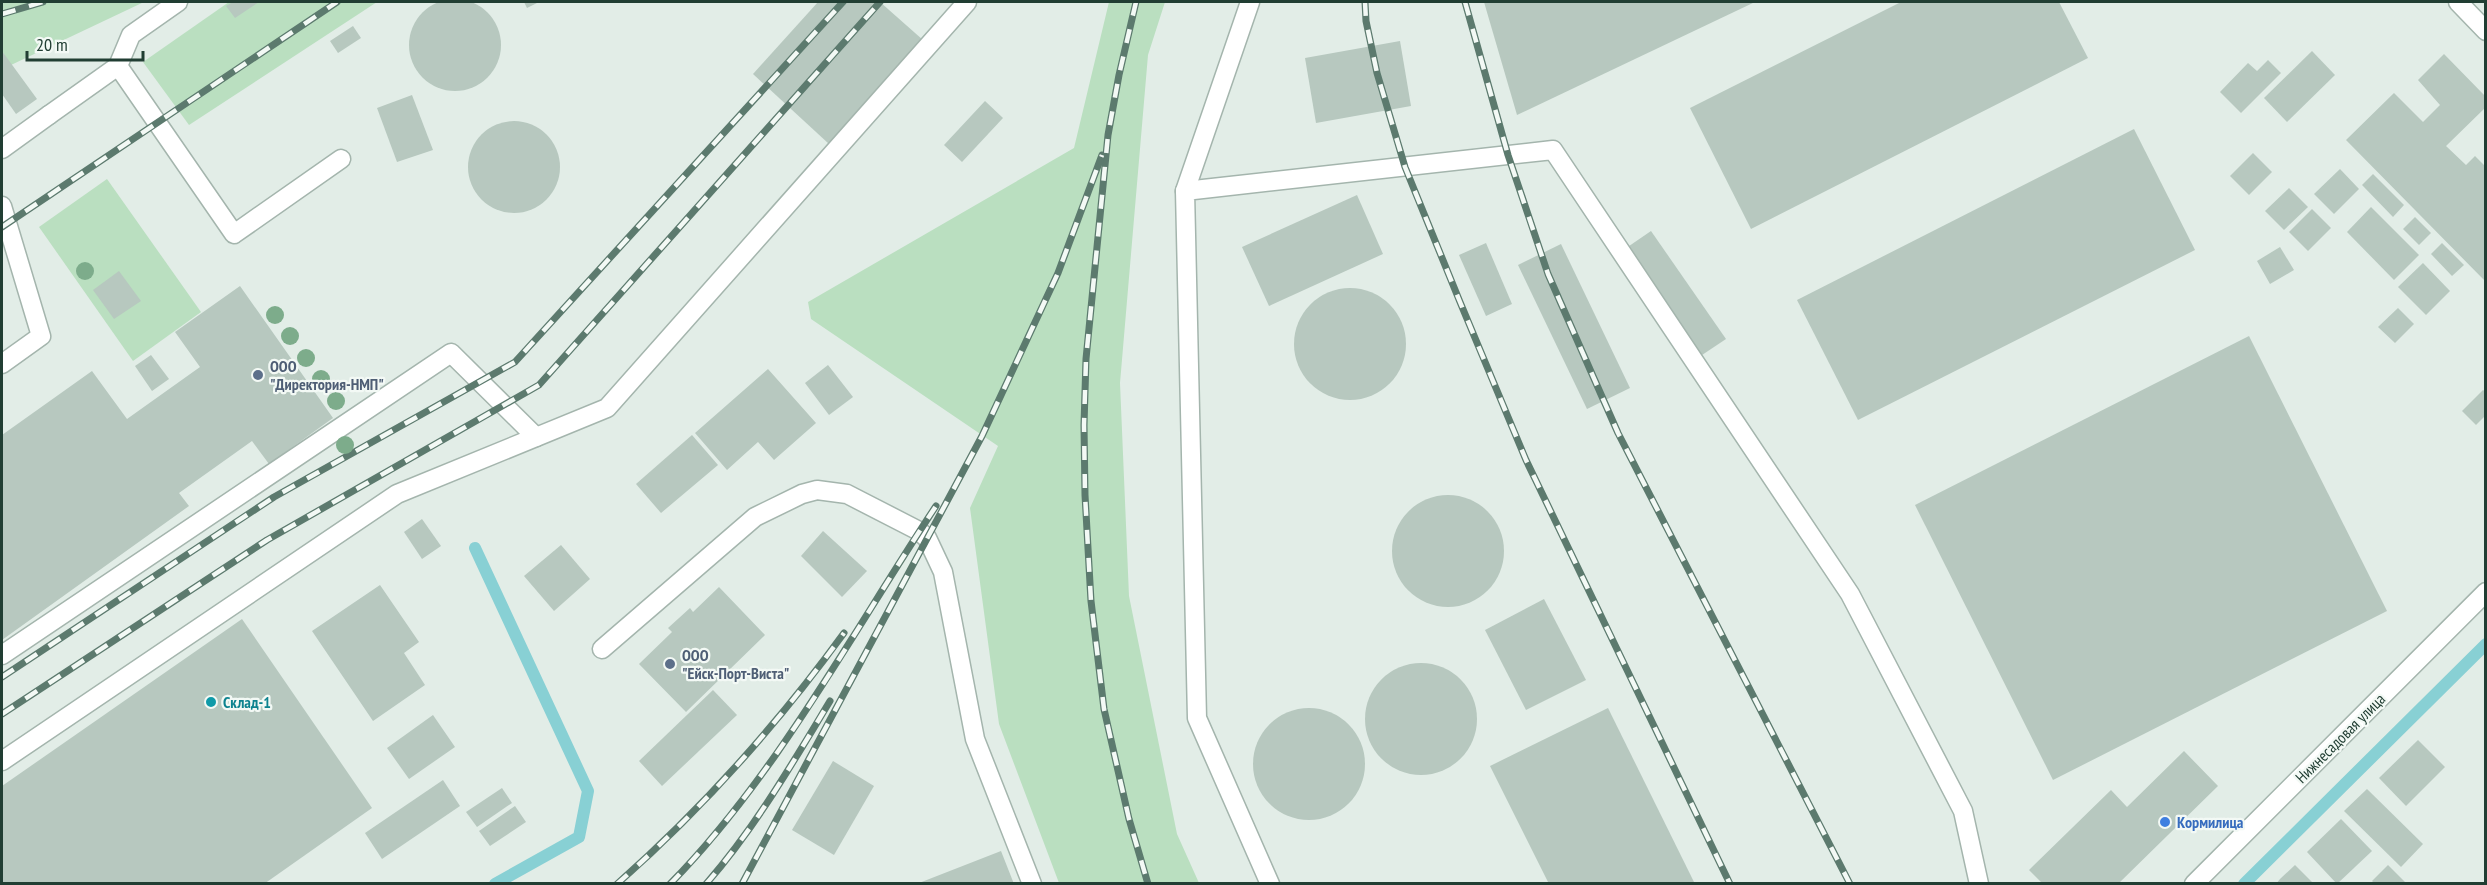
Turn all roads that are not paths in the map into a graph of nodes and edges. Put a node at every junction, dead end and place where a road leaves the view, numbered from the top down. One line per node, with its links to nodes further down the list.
1 (178, 2): 6 (street)
2 (967, 2): 12 (street)
3 (1250, 2): 9 (street)
4 (2458, 2): 5 (street)
5 (2486, 31)
6 (118, 66): 7 (street); 8 (street)
7 (2, 149)
8 (341, 159)
9 (1185, 191): 18 (street); 19 (street)
10 (2, 206): 11 (street)
11 (2, 364)
12 (536, 437): 15 (street); 16 (street)
13 (2486, 592): 20 (street, Нижнесадовая улица)
14 (602, 650): 17 (street)
15 (2, 655)
16 (2, 761)
17 (1032, 884)
18 (1269, 884)
19 (1979, 884)
20 (2194, 884)

